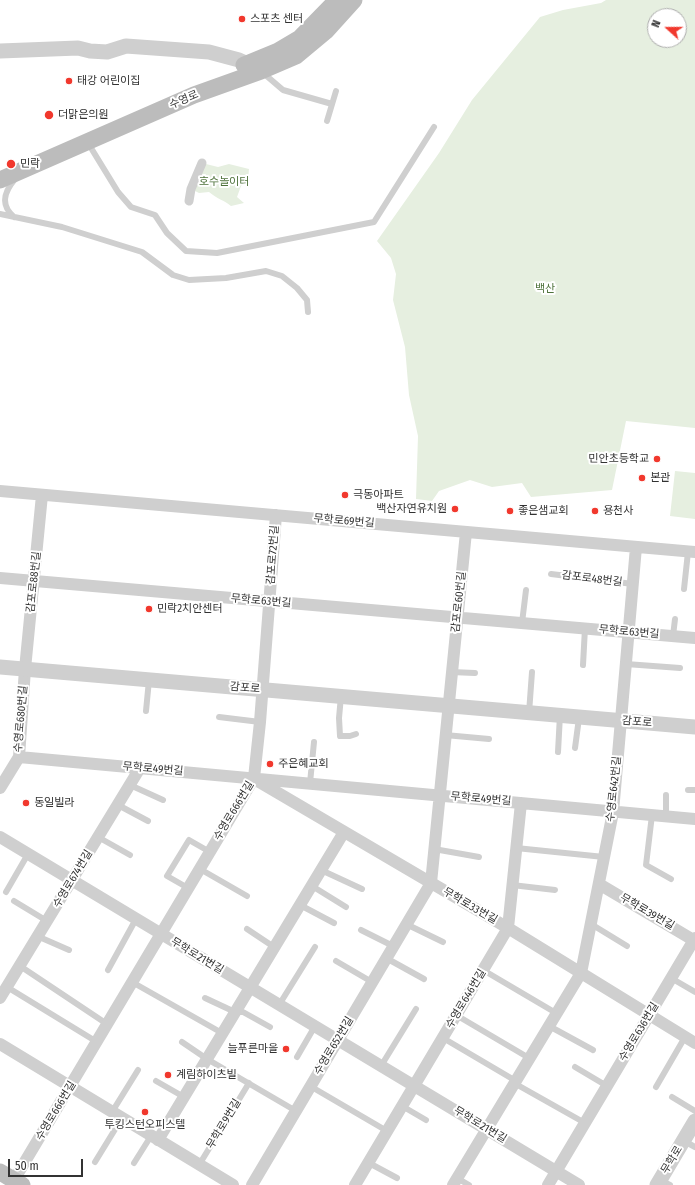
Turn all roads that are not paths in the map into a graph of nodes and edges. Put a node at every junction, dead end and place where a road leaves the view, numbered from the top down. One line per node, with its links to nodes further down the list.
1 (337, 0): 4 (main road, 수영로)
2 (354, 0): 4 (main road, 수영로)
3 (0, 51): 4 (street)
4 (254, 67): 6 (lane); 9 (main road, 수영로); 11 (main road, 수영로)
5 (336, 91): 6 (lane)
6 (332, 104): 7 (lane)
7 (327, 121)
8 (434, 127): 9 (lane)
9 (87, 141): 12 (main road, 수영로)
10 (202, 163): 14 (street)
11 (0, 168)
12 (24, 170): 13 (main road, 수영로); 16 (lane)
13 (0, 180)
14 (189, 201)
15 (0, 214): 16 (lane)
16 (16, 218): 17 (lane)
17 (308, 312)
18 (0, 491): 19 (street, 무학로69번길)
19 (42, 494): 20 (street, 무학로69번길); 26 (street, 감포로88번길)
20 (276, 515): 21 (street, 무학로69번길); 30 (street, 감포로72번길)
21 (466, 532): 22 (street, 무학로69번길); 31 (street, 감포로60번길)
22 (636, 547): 23 (street, 무학로69번길); 27 (street, 수영로642번길)
23 (691, 552): 28 (lane, 무학로69번길)
24 (551, 574): 27 (lane, 감포로48번길)
25 (0, 578): 26 (street, 무학로63번길)
26 (34, 581): 30 (street, 무학로63번길); 42 (street, 감포로88번길)
27 (633, 584): 35 (street, 수영로642번길)
28 (684, 589)
29 (526, 590): 33 (lane)
30 (269, 601): 31 (street, 무학로63번길); 47 (street, 감포로72번길)
31 (457, 617): 33 (street, 무학로63번길); 43 (street, 감포로60번길)
32 (674, 619): 36 (lane, 무학로63번길)
33 (522, 623): 34 (street, 무학로63번길)
34 (585, 628): 35 (street, 무학로63번길); 39 (lane, 무학로63번길)
35 (629, 632): 36 (street, 무학로63번길); 38 (street, 수영로642번길)
36 (673, 636): 37 (street, 무학로63번길)
37 (695, 638)
38 (626, 664): 41 (lane); 55 (street, 수영로642번길)
39 (583, 665)
40 (0, 667): 42 (street, 감포로)
41 (680, 668)
42 (25, 669): 46 (street, 감포로); 64 (street, 수영로680번길)
43 (451, 672): 45 (lane); 49 (street, 감포로60번길)
44 (532, 672): 51 (lane)
45 (475, 674)
46 (149, 680): 47 (street, 감포로); 50 (lane)
47 (262, 690): 48 (street, 감포로); 56 (street, 수영로666번길)
48 (341, 696): 49 (street, 감포로); 58 (lane)
49 (448, 706): 51 (street, 감포로); 59 (street, 수영로652번길)
50 (146, 711)
51 (529, 712): 52 (street, 감포로)
52 (560, 715): 54 (street, 감포로); 63 (lane)
53 (219, 717): 56 (lane)
54 (579, 717): 55 (street, 감포로); 62 (lane)
55 (620, 720): 57 (street, 감포로); 77 (street, 수영로642번길)
56 (260, 722): 66 (street, 수영로666번길)
57 (695, 727)
58 (356, 734)
59 (445, 735): 60 (lane); 72 (street, 수영로652번길)
60 (489, 739)
61 (314, 742): 67 (lane)
62 (575, 748)
63 (558, 752)
64 (19, 757): 65 (street, 무학로49번길); 69 (street, 수영로680번길)
65 (140, 768): 66 (street, 무학로49번길); 68 (street, 수영로674번길)
66 (254, 778): 67 (street, 무학로49번길); 82 (street, 무학로33번길); 87 (street, 수영로666번길)
67 (310, 783): 72 (street, 무학로49번길)
68 (130, 785): 74 (lane); 76 (street, 수영로674번길)
69 (0, 788)
70 (688, 790): 71 (lane)
71 (695, 790)
72 (439, 795): 75 (street, 무학로49번길); 86 (street, 수영로652번길)
73 (666, 795): 79 (lane)
74 (163, 800)
75 (521, 803): 77 (street, 무학로49번길); 85 (street, 수영로646번길)
76 (118, 805): 81 (lane); 84 (street, 수영로674번길)
77 (613, 812): 78 (street, 무학로49번길); 91 (street, 수영로642번길)
78 (652, 815): 79 (street, 무학로49번길); 94 (lane)
79 (666, 816): 80 (street, 무학로49번길)
80 (695, 819)
81 (148, 822)
82 (344, 832): 93 (street); 96 (street, 무학로33번길)
83 (0, 837): 88 (street, 무학로21번길)
84 (98, 837): 89 (lane, 수영로674번길); 95 (street, 수영로674번길)
85 (516, 848): 91 (lane); 98 (street, 수영로646번길)
86 (434, 849): 90 (lane); 96 (street, 수영로652번길)
87 (210, 852): 92 (street, 수영로666번길); 100 (lane, 수영로666번길)
88 (28, 854): 95 (street, 무학로21번길); 103 (lane)
89 (130, 855)
90 (479, 857)
91 (604, 857): 97 (street, 수영로642번길)
92 (200, 869): 100 (street, 수영로666번길); 104 (lane)
93 (321, 870): 99 (street); 101 (lane)
94 (671, 879)
95 (72, 880): 108 (street, 무학로21번길); 109 (street, 수영로674번길)
96 (431, 883): 111 (street, 수영로652번길); 113 (street, 무학로33번길)
97 (599, 884): 112 (street, 수영로642번길); 118 (street, 무학로39번길)
98 (512, 885): 102 (lane); 113 (street, 수영로646번길)
99 (312, 886): 106 (street); 107 (lane)
100 (188, 888): 116 (street, 수영로666번길)
101 (362, 889)
102 (555, 890)
103 (6, 892)
104 (247, 896)
105 (14, 901): 109 (lane)
106 (300, 905): 110 (lane); 123 (street)
107 (346, 907)
108 (136, 919): 116 (street, 무학로21번길); 128 (lane)
109 (47, 921): 117 (street, 수영로674번길)
110 (334, 923)
111 (406, 924): 119 (lane); 120 (street, 수영로652번길)
112 (591, 924): 121 (lane); 130 (street, 수영로642번길)
113 (508, 928): 129 (street, 수영로646번길); 130 (street, 무학로33번길)
114 (247, 929): 123 (lane)
115 (361, 930): 120 (lane)
116 (161, 934): 133 (street, 수영로666번길); 136 (street, 무학로21번길)
117 (37, 936): 124 (lane); 127 (street, 수영로674번길)
118 (695, 939): 131 (street, 수영로636번길)
119 (443, 942)
120 (393, 946): 125 (street, 수영로652번길)
121 (627, 946)
122 (315, 947): 140 (lane)
123 (274, 948): 136 (street)
124 (68, 950)
125 (386, 958): 132 (lane); 134 (street, 수영로652번길)
126 (336, 961): 134 (lane)
127 (20, 966): 135 (street, 수영로674번길); 146 (lane)
128 (108, 970)
129 (483, 970): 143 (lane); 144 (street, 수영로646번길)
130 (581, 973): 143 (street, 수영로642번길); 145 (street, 무학로33번길)
131 (671, 978): 137 (lane); 145 (street, 수영로636번길)
132 (424, 979)
133 (132, 982): 146 (street, 수영로666번길); 150 (lane)
134 (372, 982): 152 (street, 수영로652번길)
135 (6, 987): 138 (street, 수영로674번길); 154 (lane)
136 (250, 987): 140 (street, 무학로21번길); 142 (street)
137 (695, 992)
138 (0, 998)
139 (205, 998): 142 (lane)
140 (279, 1005): 147 (street, 무학로21번길)
141 (416, 1009): 161 (lane)
142 (235, 1012): 149 (lane); 150 (street)
143 (556, 1014): 148 (street, 수영로642번길)
144 (456, 1015): 151 (street, 수영로646번길); 159 (lane)
145 (649, 1015): 153 (street, 무학로33번길); 169 (street, 수영로636번길)
146 (108, 1024): 154 (street, 수영로666번길)
147 (315, 1026): 152 (street, 무학로21번길); 158 (lane)
148 (549, 1026): 157 (lane); 159 (street, 수영로642번길)
149 (270, 1027)
150 (222, 1033): 160 (street)
151 (442, 1038): 165 (lane); 168 (street, 수영로646번길)
152 (338, 1040): 161 (street, 무학로21번길); 167 (street, 수영로652번길)
153 (690, 1040): 171 (lane, 무학로33번길)
154 (97, 1042): 170 (street, 수영로666번길)
155 (182, 1042): 160 (lane)
156 (0, 1044): 170 (street)
157 (593, 1050)
158 (298, 1057)
159 (529, 1058): 165 (street, 수영로642번길)
160 (207, 1059): 166 (lane); 172 (street)
161 (381, 1066): 168 (street, 무학로21번길)
162 (575, 1067): 169 (lane)
163 (138, 1070): 177 (lane)
164 (156, 1081): 172 (lane)
165 (515, 1082): 180 (lane); 181 (street, 수영로642번길)
166 (249, 1083): 175 (lane); 188 (lane, 무학로9번길)
167 (310, 1086): 175 (street, 수영로652번길); 182 (lane)
168 (414, 1086): 174 (street, 수영로646번길); 181 (street, 무학로21번길)
169 (607, 1086): 180 (street, 수영로636번길)
170 (70, 1087): 177 (street); 191 (street, 수영로666번길)
171 (656, 1087)
172 (184, 1097): 183 (street)
173 (672, 1097): 176 (lane)
174 (402, 1106): 178 (lane); 182 (street, 수영로646번길)
175 (296, 1111): 195 (street, 수영로652번길)
176 (695, 1111)
177 (117, 1115): 183 (street); 185 (lane)
178 (426, 1120)
179 (695, 1121): 184 (street, 무학로)
180 (585, 1123): 189 (street, 수영로636번길)
181 (486, 1129): 189 (street, 무학로21번길); 192 (street, 수영로642번길)
182 (387, 1131): 187 (street, 수영로646번길)
183 (154, 1138): 186 (lane); 188 (street)
184 (689, 1144): 193 (street, 무학로)
185 (95, 1162)
186 (134, 1163)
187 (368, 1163): 190 (lane); 196 (street, 수영로646번길)
188 (199, 1165): 194 (street)
189 (556, 1171): 198 (street, 수영로636번길); 199 (street, 무학로21번길)
190 (397, 1178)
191 (12, 1179)
192 (455, 1182): 197 (lane)
193 (662, 1183)
194 (233, 1185)
195 (252, 1185)
196 (355, 1185)
197 (469, 1185)
198 (548, 1185)
199 (579, 1185)

